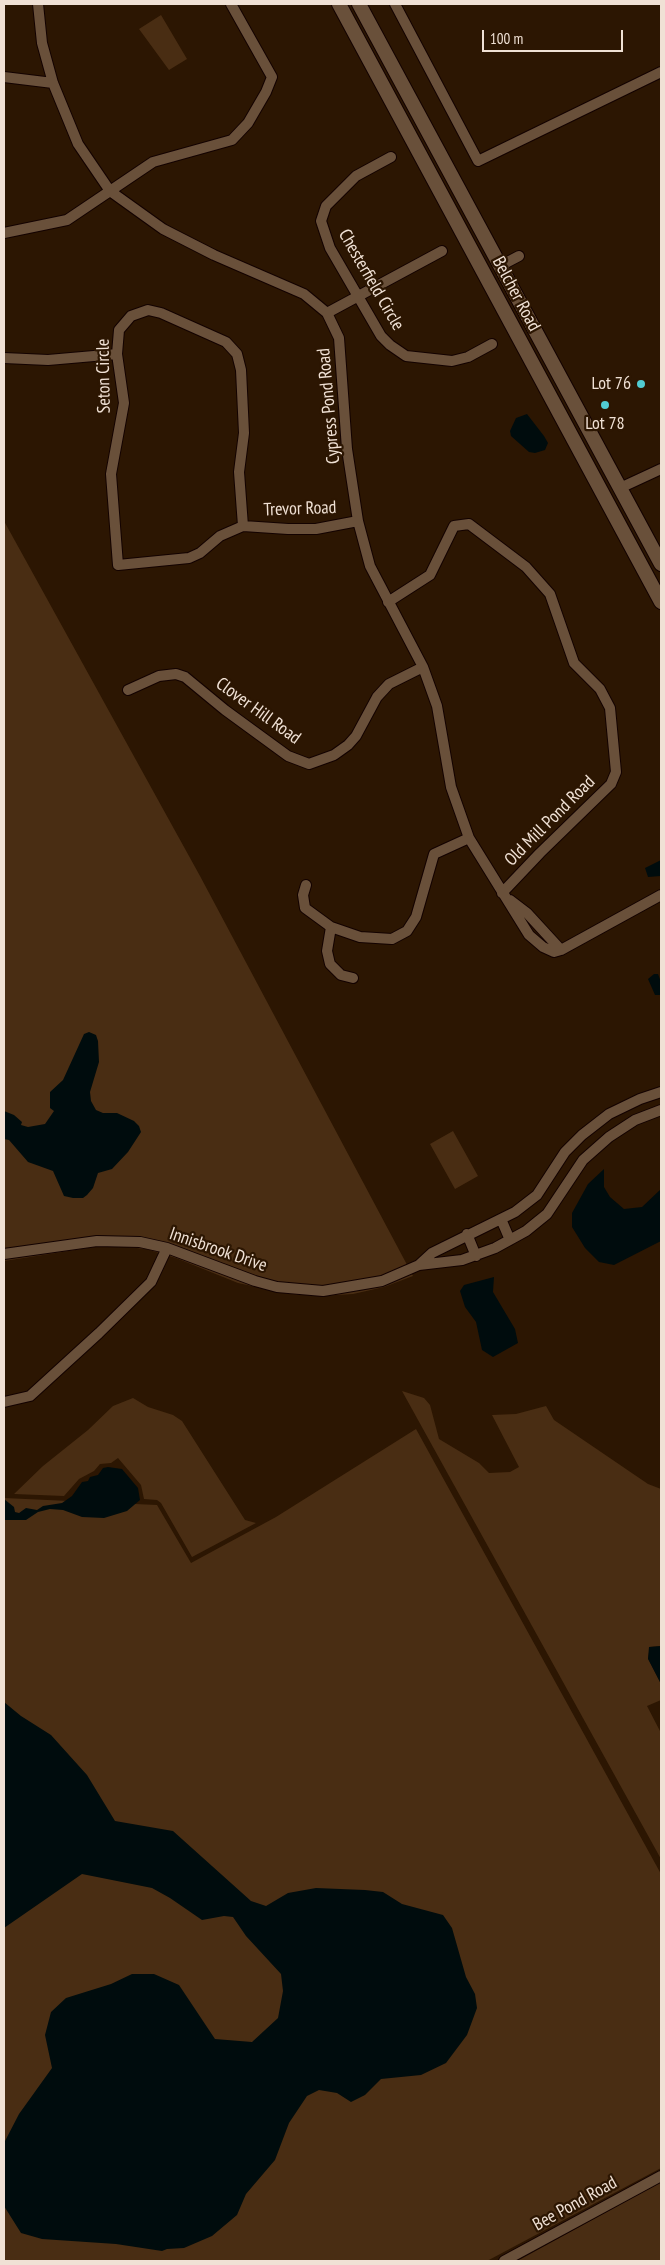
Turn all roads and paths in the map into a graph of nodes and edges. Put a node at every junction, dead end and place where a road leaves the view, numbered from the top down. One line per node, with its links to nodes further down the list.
1 (38, 4): 8 (street, Cypress Pond Road)
2 (231, 4): 10 (street)
3 (339, 4): 26 (main road, Belcher Road)
4 (359, 4): 14 (main road, Belcher Road)
5 (395, 4): 6 (street)
6 (661, 72)
7 (4, 77): 8 (street)
8 (54, 84): 10 (street, Cypress Pond Road)
9 (391, 157): 15 (street, Chesterfield Circle)
10 (110, 191): 11 (street); 16 (street, Cypress Pond Road)
11 (4, 233)
12 (442, 251): 15 (street)
13 (519, 256): 14 (street)
14 (500, 266): 21 (main road, Belcher Road)
15 (358, 296): 16 (street); 17 (street, Chesterfield Circle)
16 (327, 313): 22 (street, Cypress Pond Road)
17 (492, 344)
18 (117, 354): 19 (street); 23 (street, Seton Circle); 23 (street, Seton Circle)
19 (4, 358)
20 (661, 469): 21 (street)
21 (620, 488): 24 (main road, Belcher Road)
22 (358, 521): 23 (street, Trevor Road); 25 (street, Cypress Pond Road)
23 (243, 526)
24 (661, 564)
25 (388, 602): 27 (street, Cypress Pond Road); 31 (street, Old Mill Pond Road)
26 (661, 602)
27 (423, 667): 28 (street, Clover Hill Road); 29 (street, Cypress Pond Road)
28 (128, 690)
29 (469, 838): 31 (street, Cypress Pond Road); 33 (street)
30 (306, 885): 33 (street)
31 (502, 893): 32 (street, Cypress Pond Road)
32 (661, 895)
33 (331, 927): 34 (street)
34 (353, 978)
35 (661, 1092): 37 (street, Innisbrook Drive)
36 (661, 1110): 39 (street, Innisbrook Drive)
37 (501, 1219): 38 (street, Innisbrook Drive); 39 (street)
38 (467, 1234): 42 (street); 43 (street, Innisbrook Drive)
39 (510, 1240): 42 (street, Innisbrook Drive)
40 (167, 1248): 41 (street, Innisbrook Drive); 43 (street, Innisbrook Drive); 44 (street)
41 (4, 1254)
42 (476, 1256): 43 (street, Innisbrook Drive)
43 (419, 1265)
44 (4, 1402)
45 (661, 2176): 46 (street, Bee Pond Road)
46 (504, 2261)

